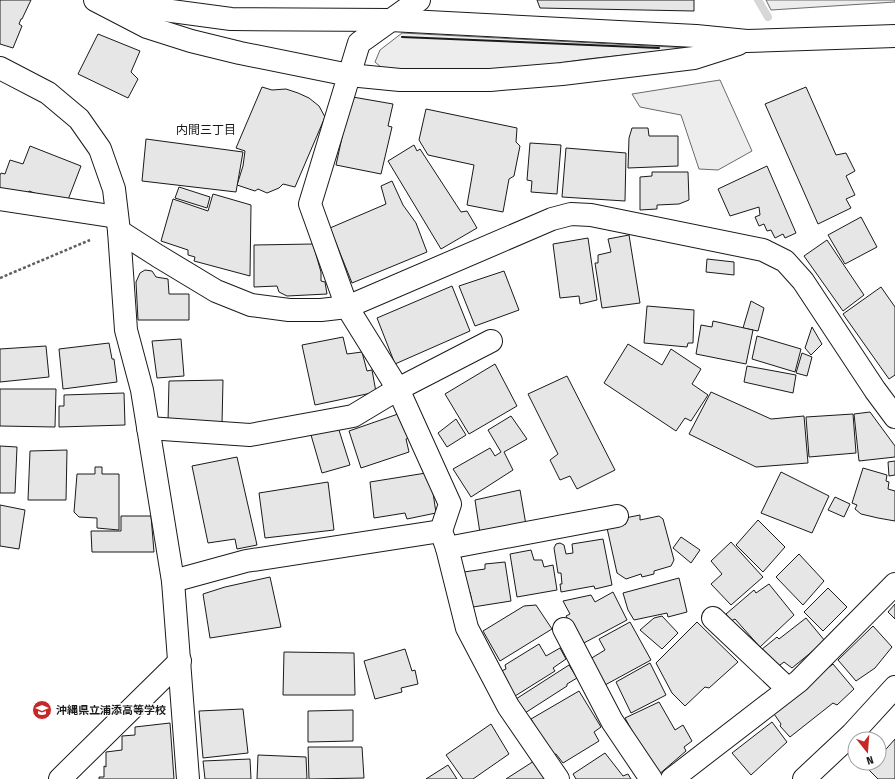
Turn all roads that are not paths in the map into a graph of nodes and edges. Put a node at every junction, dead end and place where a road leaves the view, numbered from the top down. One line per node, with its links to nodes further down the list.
1 (95, 0): 8 (street)
2 (113, 0): 4 (street)
3 (419, 0): 5 (street)
4 (216, 9): 5 (street); 8 (street)
5 (390, 20): 7 (street); 10 (street)
6 (895, 36): 7 (street)
7 (747, 41): 10 (street)
8 (240, 53): 10 (street)
9 (0, 68): 12 (street)
10 (349, 75): 13 (street)
11 (0, 199): 12 (street)
12 (118, 224): 13 (street); 17 (street)
13 (347, 307): 15 (street); 16 (street)
14 (491, 341): 15 (street)
15 (398, 389): 17 (street); 19 (street)
16 (895, 417)
17 (148, 428): 20 (street)
18 (617, 516): 19 (street)
19 (444, 540): 20 (street); 29 (street)
20 (173, 581): 24 (street)
21 (895, 584): 26 (street)
22 (713, 618): 26 (street)
23 (564, 629): 30 (street)
24 (180, 661): 27 (street); 28 (street)
25 (895, 687): 32 (street)
26 (788, 689): 31 (street)
27 (60, 779)
28 (188, 779)
29 (558, 779)
30 (651, 779)
31 (672, 779)
32 (804, 779)

